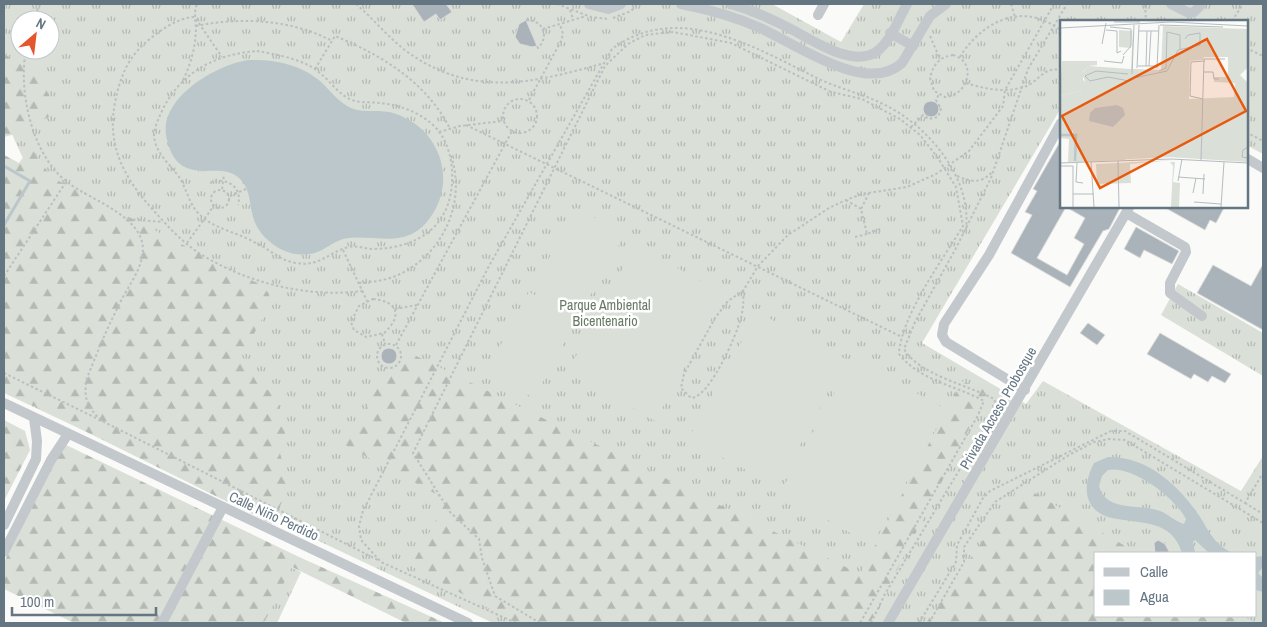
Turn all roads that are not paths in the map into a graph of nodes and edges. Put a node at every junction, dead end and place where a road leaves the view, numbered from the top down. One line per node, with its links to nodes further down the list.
1 (589, 4): 2 (street)
2 (621, 4)
3 (681, 4): 14 (street)
4 (732, 4): 13 (street)
5 (824, 4): 11 (street)
6 (907, 4): 13 (street)
7 (936, 4): 12 (street)
8 (946, 4): 12 (street)
9 (1171, 4): 10 (street)
10 (1202, 4)
11 (818, 15)
12 (928, 20): 14 (street)
13 (890, 33): 14 (street)
14 (913, 46)
15 (1060, 124): 20 (street)
16 (1247, 159): 17 (street)
17 (1263, 168)
18 (1128, 210): 19 (street); 20 (street, Privada Acceso Probosque)
19 (1202, 316)
20 (1025, 390): 29 (street, Privada Acceso Probosque)
21 (4, 403): 22 (street, Calle Niño Perdido)
22 (34, 418): 23 (street, Calle Niño Perdido); 25 (street)
23 (68, 434): 24 (street, Calle Niño Perdido); 26 (street)
24 (223, 507): 27 (street); 28 (street, Calle Niño Perdido)
25 (4, 525)
26 (4, 552)
27 (162, 623)
28 (468, 623)
29 (888, 623)

